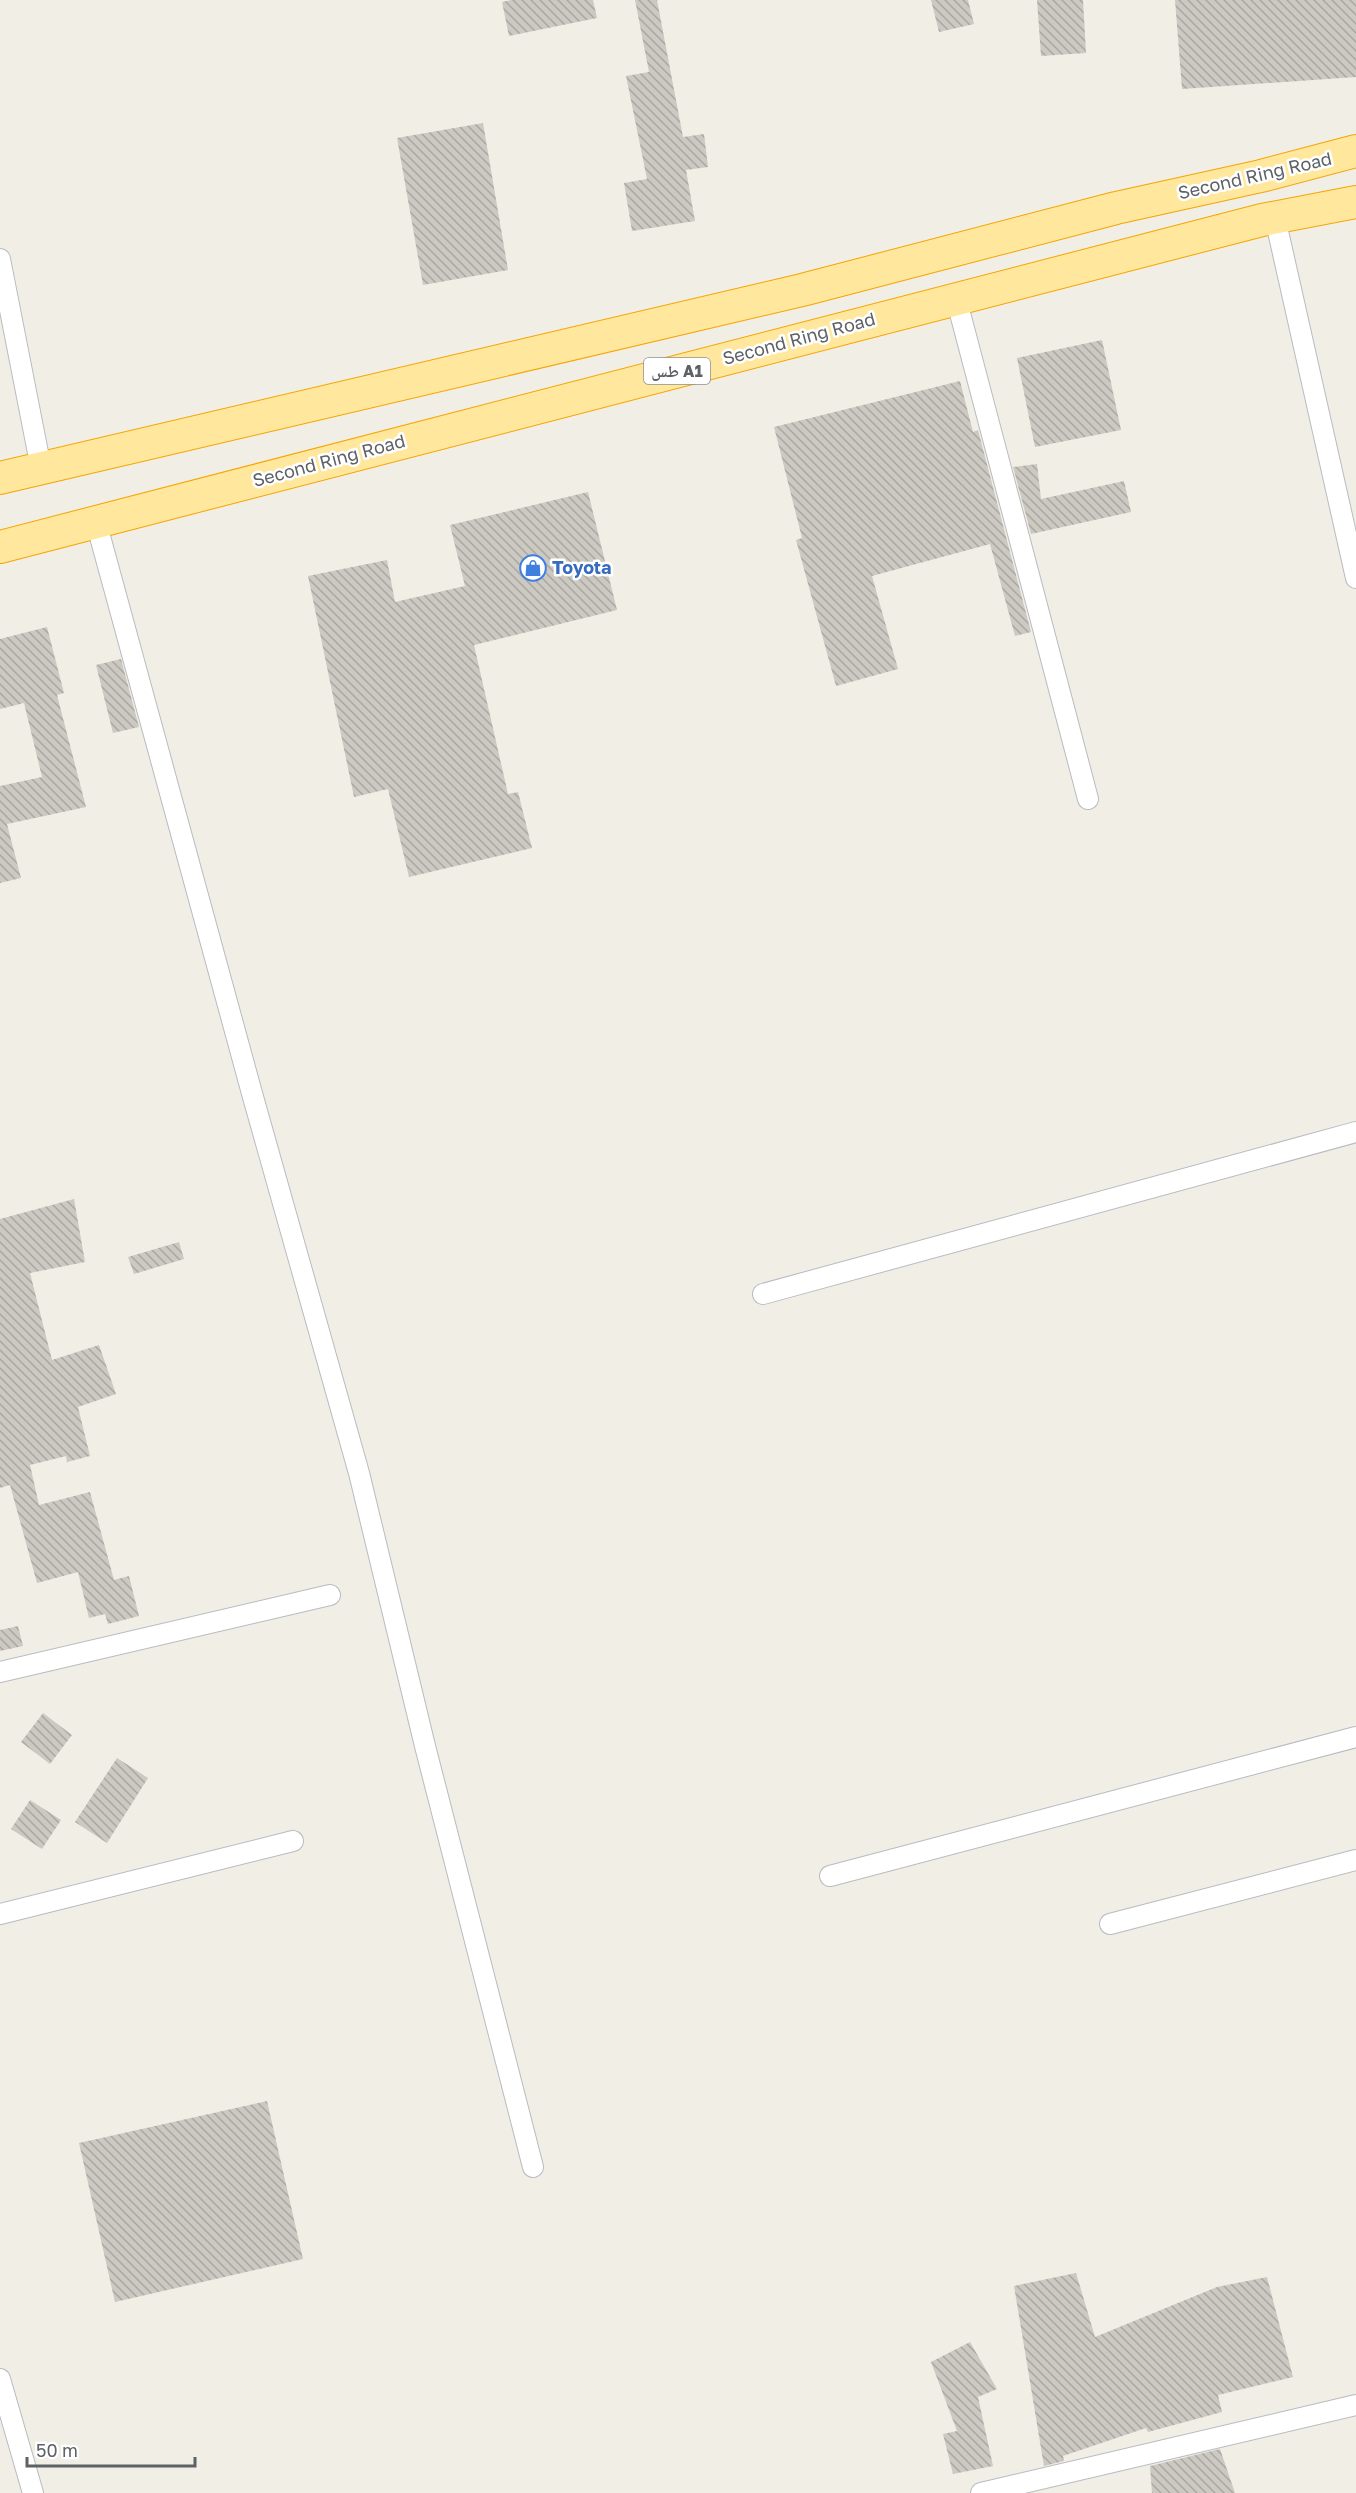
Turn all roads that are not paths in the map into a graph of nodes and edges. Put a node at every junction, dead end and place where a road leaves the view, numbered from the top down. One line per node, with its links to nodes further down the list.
1 (1356, 151): 6 (highway, Second Ring Road)
2 (1356, 202): 3 (highway, Second Ring Road / طس A1)
3 (1275, 218): 5 (highway, Second Ring Road / طس A1); 10 (street)
4 (0, 259): 6 (street)
5 (956, 298): 8 (highway, Second Ring Road / طس A1); 11 (street)
6 (41, 468): 7 (highway, Second Ring Road)
7 (0, 478)
8 (96, 522): 9 (highway, Second Ring Road / طس A1); 22 (street)
9 (4, 546)
10 (1356, 578)
11 (1088, 799)
12 (1356, 1132): 13 (street)
13 (763, 1294)
14 (330, 1594): 15 (street)
15 (0, 1672)
16 (1356, 1737): 19 (street)
17 (293, 1841): 20 (street)
18 (1356, 1860): 21 (street)
19 (830, 1876)
20 (0, 1914)
21 (1110, 1924)
22 (533, 2167)
23 (0, 2379): 25 (street)
24 (1356, 2405): 26 (street)
25 (33, 2493)
26 (981, 2493)

